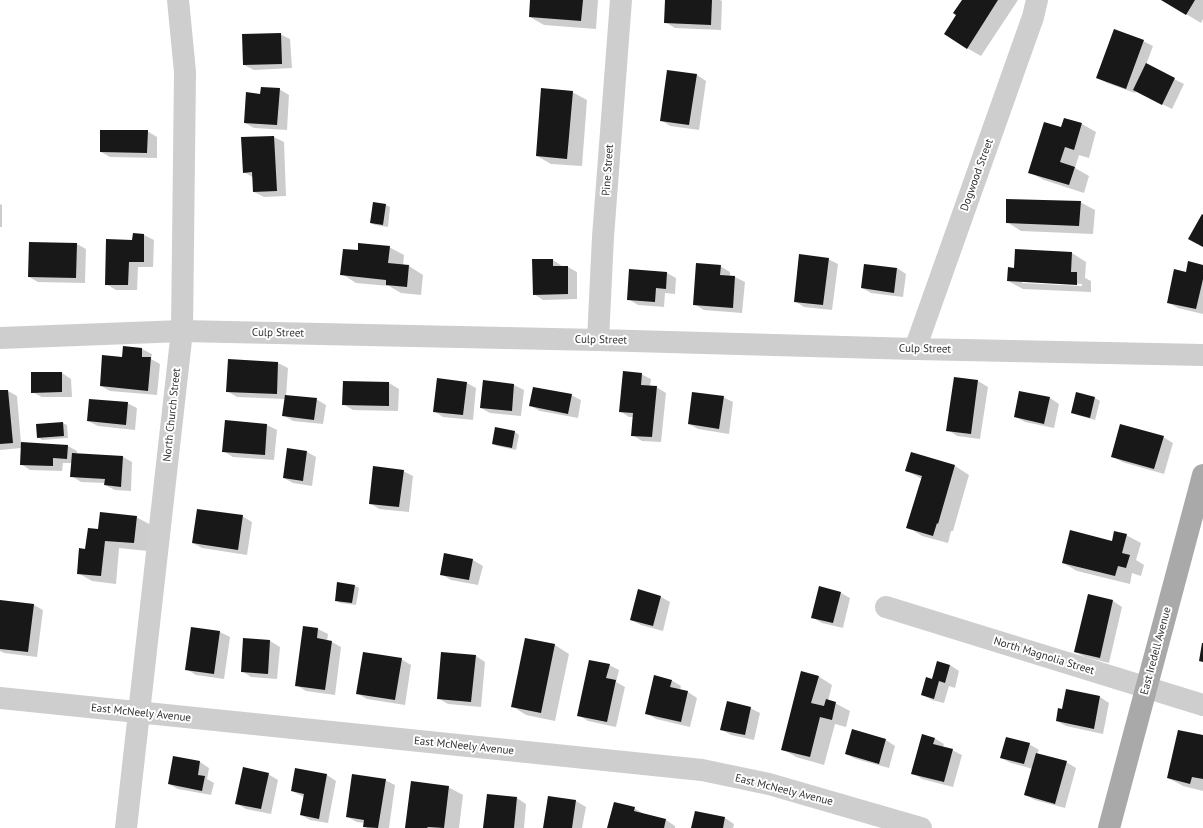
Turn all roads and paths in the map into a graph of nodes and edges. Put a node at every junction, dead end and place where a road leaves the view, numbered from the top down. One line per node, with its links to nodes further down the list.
1 (178, 0): 4 (street, North Church Street)
2 (621, 0): 6 (street, Pine Street)
3 (1037, 0): 7 (street, Dogwood Street)
4 (182, 331): 5 (street, Culp Street); 6 (street, Culp Street); 14 (street, North Church Street)
5 (0, 338)
6 (598, 340): 7 (street, Culp Street)
7 (915, 349): 8 (street, Culp Street)
8 (1203, 355)
9 (1203, 475): 11 (main road, East Iredell Avenue)
10 (886, 607): 11 (street, North Magnolia Street)
11 (1146, 687): 13 (street, North Magnolia Street); 17 (main road, East Iredell Avenue)
12 (0, 698): 14 (street, East McNeely Avenue)
13 (1203, 705)
14 (140, 712): 15 (street, North Church Street); 16 (street, East McNeely Avenue)
15 (126, 828)
16 (921, 828)
17 (1109, 828)

